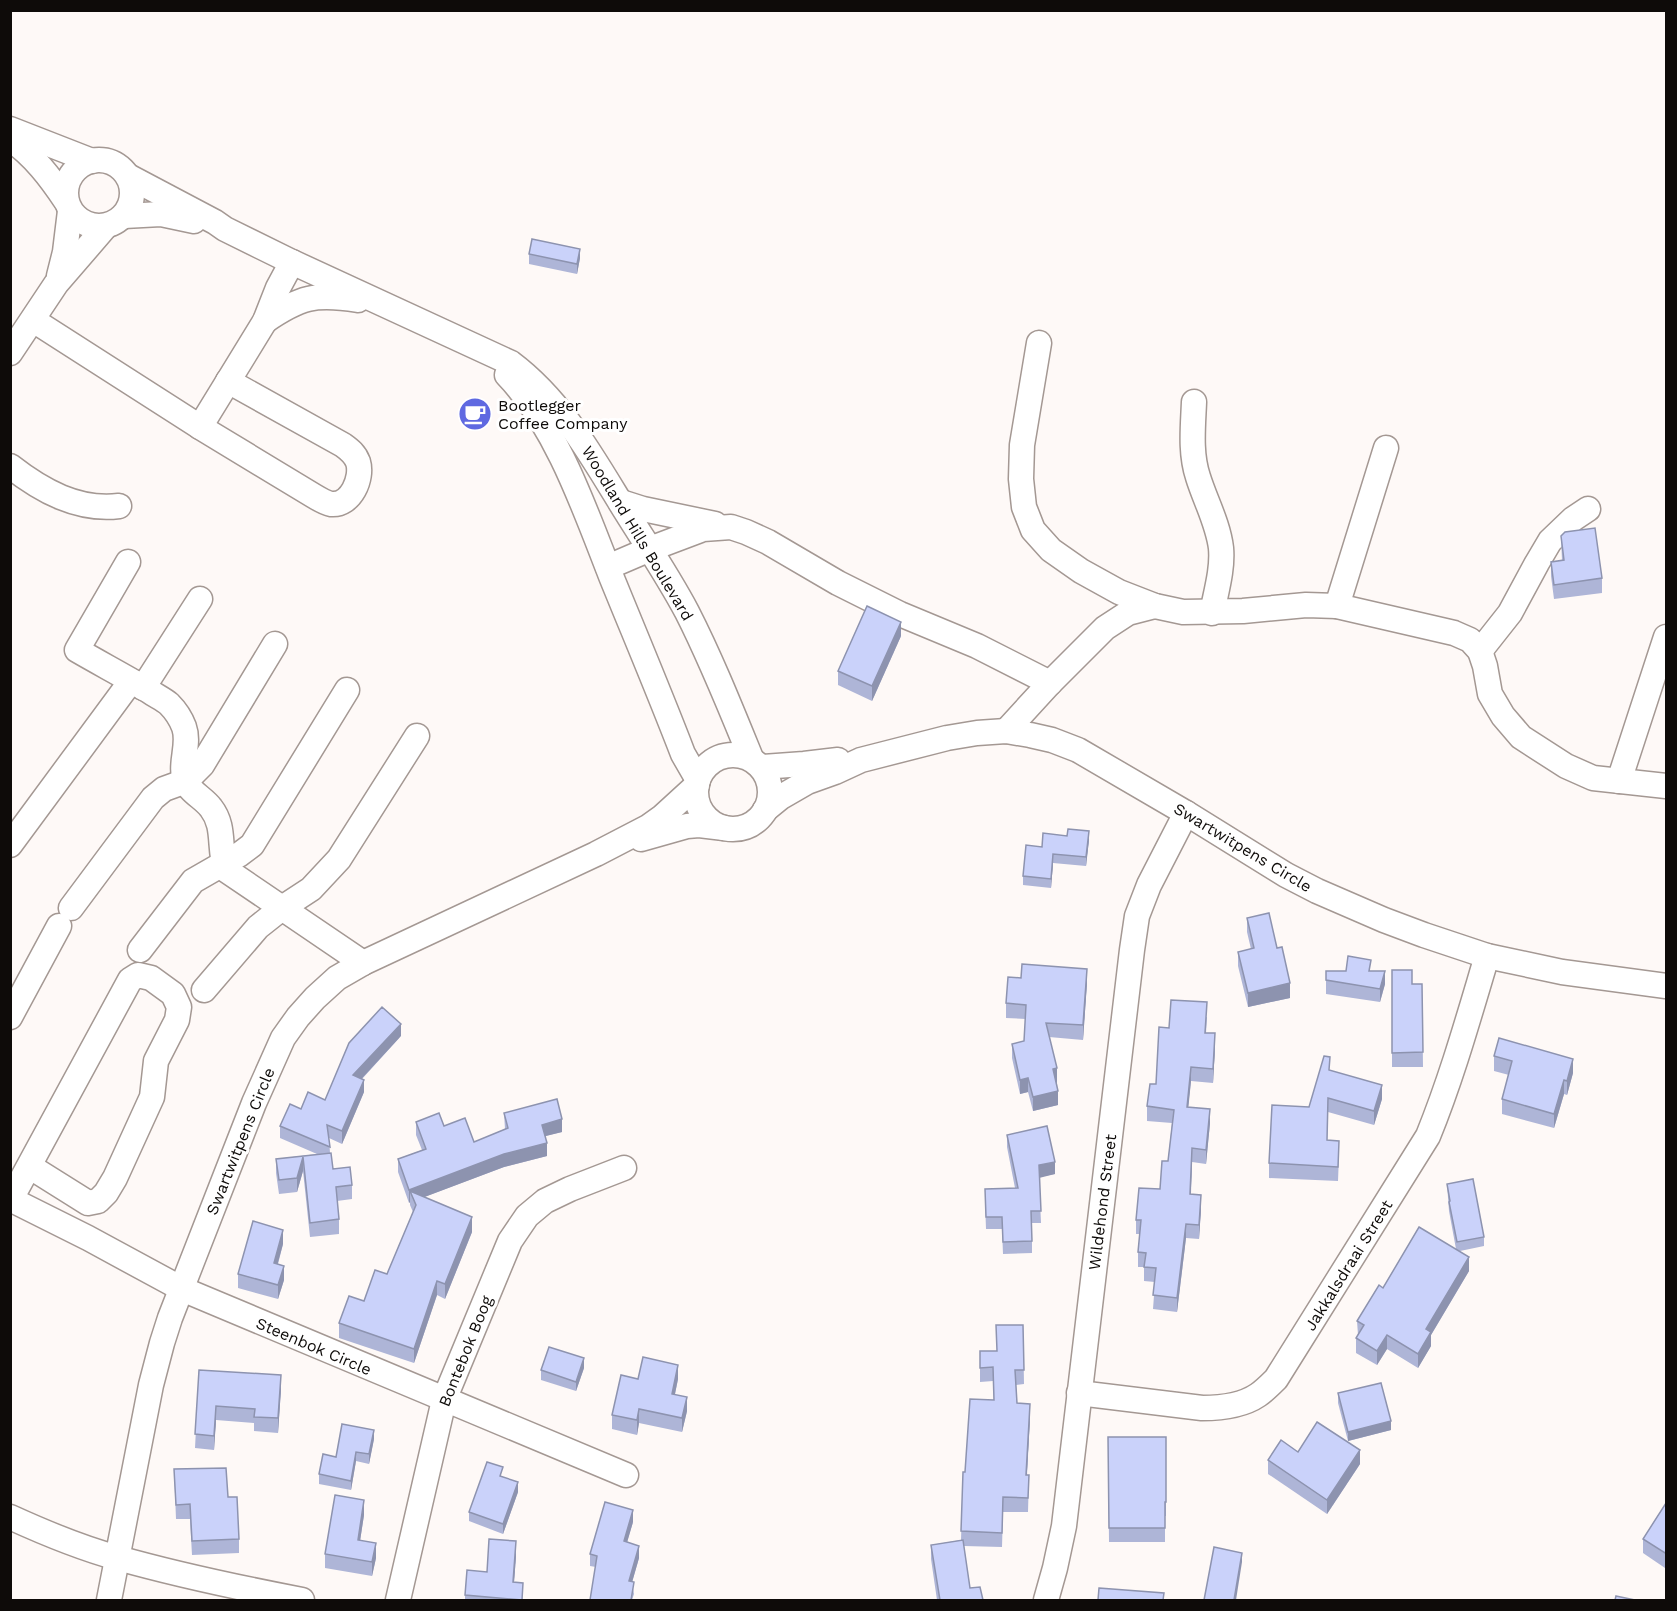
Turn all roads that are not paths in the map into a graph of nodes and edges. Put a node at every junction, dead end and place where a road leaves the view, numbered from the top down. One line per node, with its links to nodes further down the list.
1 (10, 129): 3 (street)
2 (10, 139): 5 (street)
3 (92, 161): 4 (street); 5 (street)
4 (128, 176): 6 (street); 7 (street, Woodland Hills Boulevard)
5 (68, 206): 6 (street); 9 (street)
6 (115, 221): 7 (street, Woodland Hills Boulevard); 9 (street)
7 (225, 229): 8 (street, Woodland Hills Boulevard)
8 (292, 262): 10 (street, Woodland Hills Boulevard); 12 (street)
9 (56, 284): 11 (street)
10 (383, 304): 12 (street); 14 (street, Woodland Hills Boulevard)
11 (33, 320): 15 (street); 18 (street)
12 (265, 321): 16 (street)
13 (1039, 343): 29 (street)
14 (484, 351): 21 (street, Woodland Hills Boulevard); 27 (street, Woodland Hills Boulevard)
15 (10, 353)
16 (228, 381): 18 (street); 18 (street)
17 (1194, 402): 31 (street)
18 (200, 427)
19 (1386, 448): 30 (street)
20 (10, 466): 22 (street)
21 (621, 502): 24 (street); 25 (street, Woodland Hills Boulevard)
22 (119, 506)
23 (1588, 509): 34 (street)
24 (731, 528): 25 (street); 35 (street)
25 (650, 549): 27 (street); 41 (street, Woodland Hills Boulevard)
26 (129, 562): 36 (street)
27 (608, 567): 44 (street, Woodland Hills Boulevard)
28 (200, 599): 36 (street)
29 (1155, 606): 31 (street); 35 (street)
30 (1337, 606): 31 (street); 34 (street)
31 (1212, 613)
32 (1666, 637): 43 (street)
33 (275, 644): 42 (street)
34 (1480, 651): 43 (street)
35 (1050, 683): 38 (street)
36 (137, 684): 42 (street); 49 (street)
37 (347, 690): 51 (street)
38 (1006, 731): 40 (street, Swartwitpens Circle); 47 (street, Swartwitpens Circle)
39 (417, 736): 52 (street)
40 (861, 760): 41 (street, Swartwitpens Circle); 46 (street, Swartwitpens Circle)
41 (756, 763): 44 (street); 46 (street)
42 (186, 781): 51 (street); 58 (street)
43 (1619, 781): 45 (street)
44 (697, 783): 48 (street); 50 (street, Swartwitpens Circle)
45 (1666, 786)
46 (765, 810): 48 (street)
47 (1186, 813): 54 (street, Swartwitpens Circle); 63 (street, Wildehond Street)
48 (725, 828): 50 (street, Swartwitpens Circle)
49 (10, 845)
50 (596, 854): 55 (street, Swartwitpens Circle)
51 (223, 863): 52 (street); 53 (street)
52 (282, 908): 55 (street); 57 (street)
53 (140, 950)
54 (1487, 956): 56 (street, Swartwitpens Circle); 63 (street, Jakkalsdraai Street)
55 (363, 963): 62 (street, Swartwitpens Circle)
56 (1666, 986)
57 (204, 990)
58 (10, 1017)
59 (29, 1166): 59 (street); 61 (street)
60 (624, 1168): 64 (street, Bontebok Boog)
61 (11, 1199): 62 (street, Steenbok Circle)
62 (182, 1289): 64 (street, Steenbok Circle); 67 (street, Swartwitpens Circle)
63 (1079, 1393): 71 (street, Wildehond Street)
64 (444, 1400): 65 (street, Steenbok Circle); 70 (street, Bontebok Boog)
65 (626, 1475)
66 (10, 1517): 67 (street)
67 (116, 1558): 68 (street, Swartwitpens Circle); 69 (street)
68 (109, 1600)
69 (302, 1600)
70 (398, 1600)
71 (1046, 1600)

